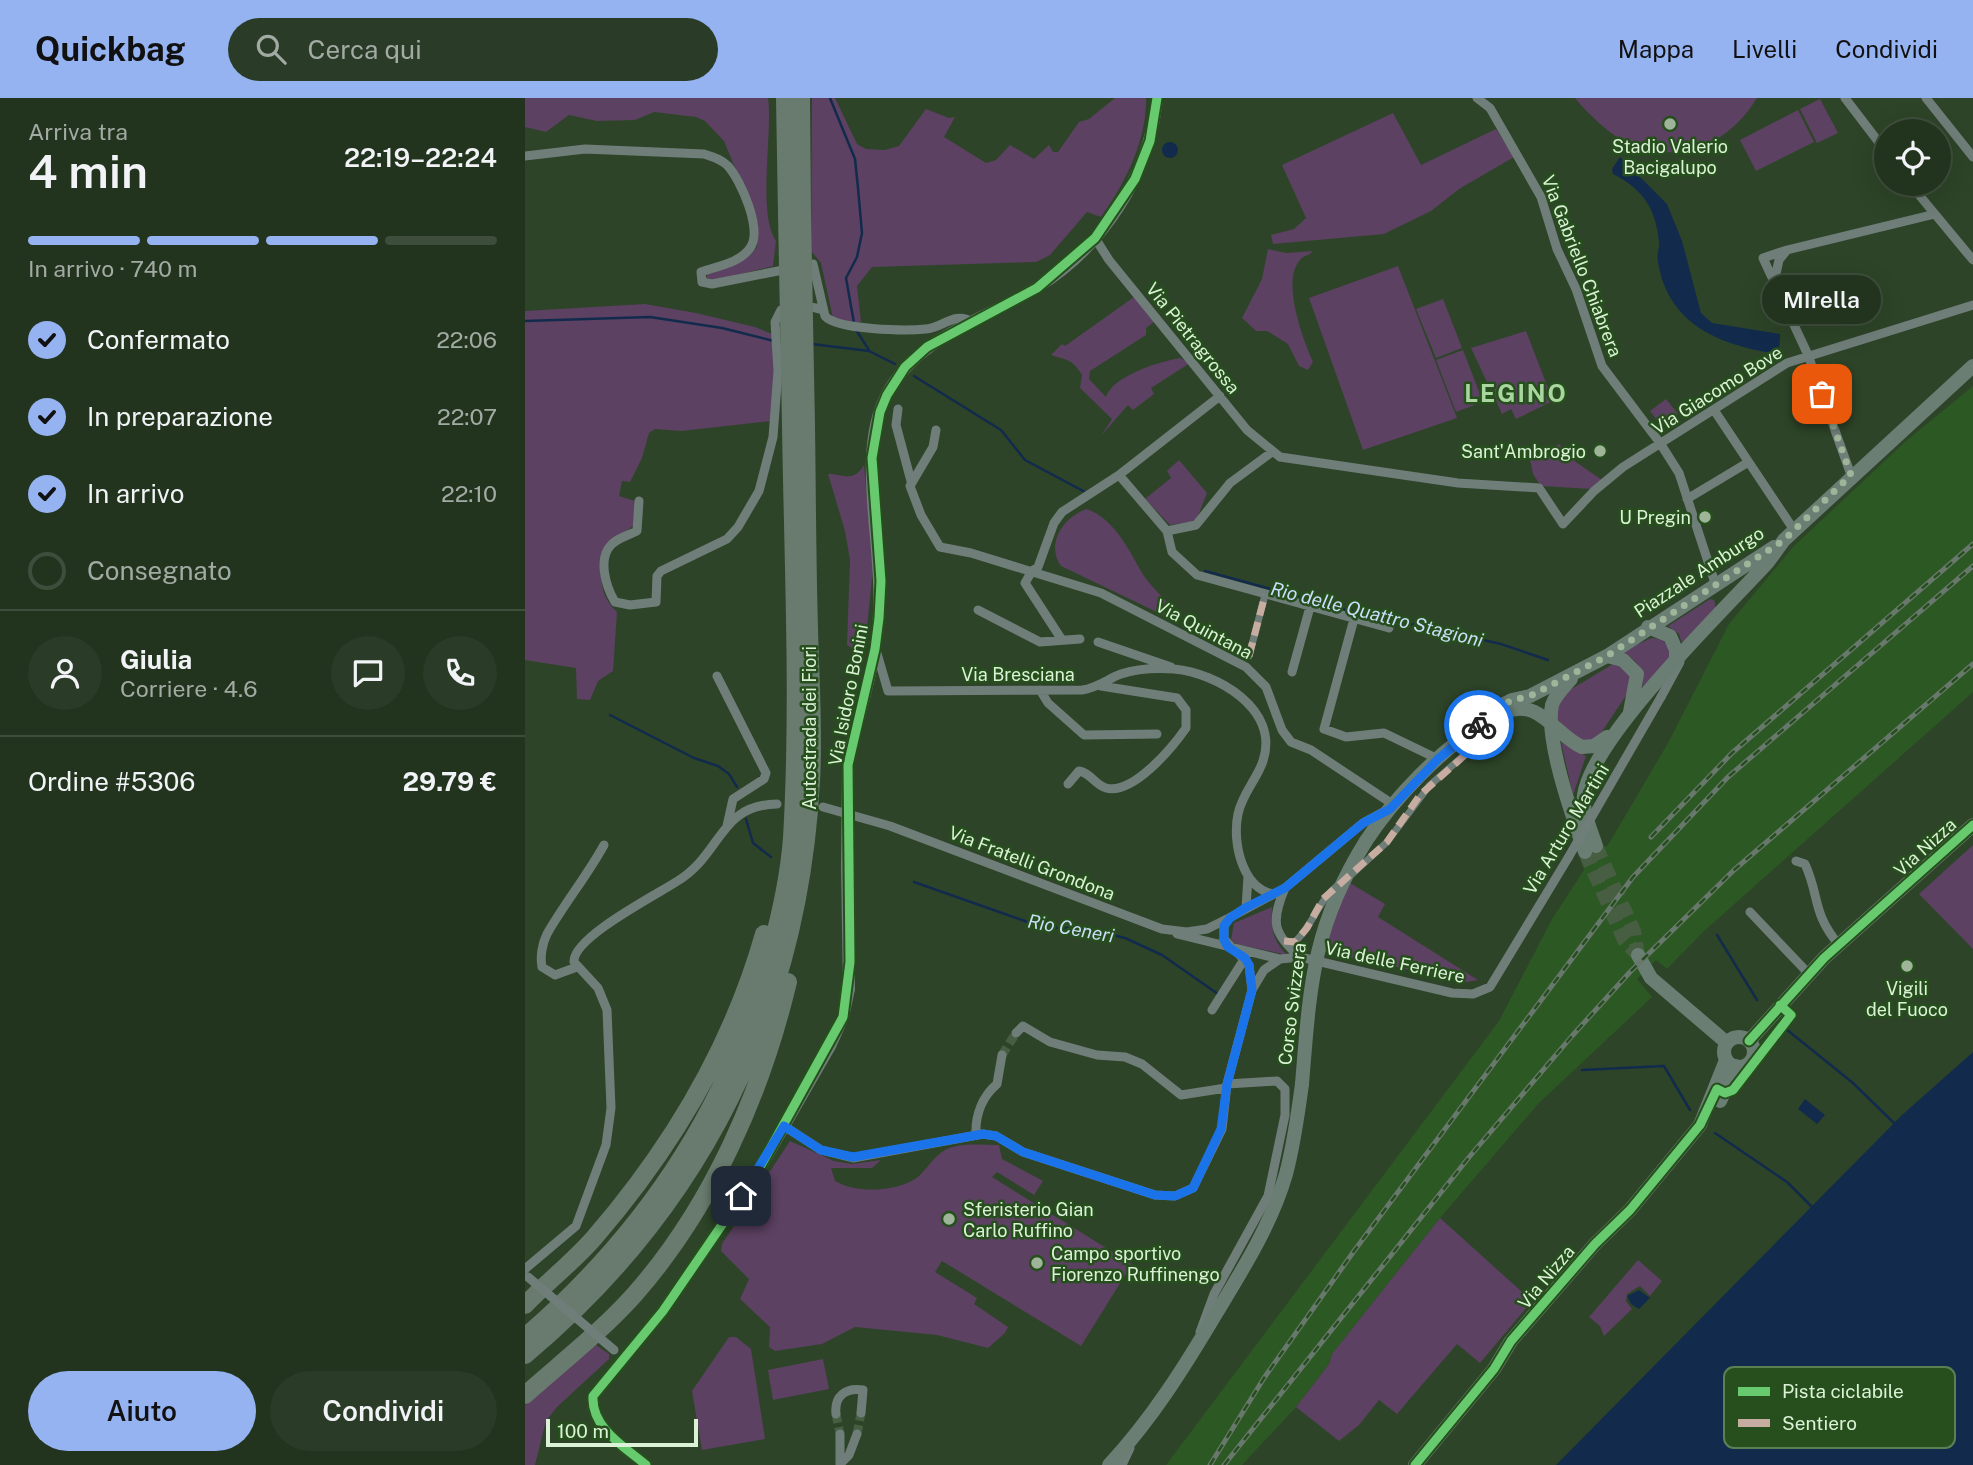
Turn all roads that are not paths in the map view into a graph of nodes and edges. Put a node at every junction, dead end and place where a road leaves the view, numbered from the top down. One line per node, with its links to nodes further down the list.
1 (785, 98): 11 (highway, Autostrada dei Fiori)
2 (801, 98): 11 (highway, Autostrada dei Fiori)
3 (1157, 98): 13 (street, Via Isidoro Bonini)
4 (1477, 98): 29 (street, Via Gabriello Chiabrera)
5 (1845, 98): 7 (street)
6 (1926, 98): 9 (street)
7 (1874, 136)
8 (525, 156): 18 (street)
9 (1973, 158)
10 (1920, 196): 12 (street)
11 (795, 214): 27 (highway, Autostrada dei Fiori, bridge)
12 (1935, 214): 14 (street); 15 (street)
13 (1095, 238): 19 (street, Via Isidoro Bonini); 23 (street, Via Pietragrossa)
14 (1787, 250): 16 (street); 16 (street)
15 (1973, 260)
16 (1775, 285): 20 (street)
17 (1973, 305): 20 (street, Via Giacomo Bove)
18 (823, 310): 19 (street); 36 (street)
19 (972, 322): 52 (street, Via Isidoro Bonini)
20 (1808, 355): 26 (street, Via Giacomo Bove); 33 (street)
21 (1973, 366): 24 (main road)
22 (1973, 376): 24 (main road)
23 (1220, 396): 30 (street, Via Pietragrossa); 32 (street)
24 (1938, 399): 33 (main road)
25 (898, 409): 34 (street)
26 (1714, 410): 29 (street, Via Giacomo Bove); 31 (street)
27 (798, 426): 70 (highway, Autostrada dei Fiori); 77 (highway, Autostrada dei Fiori)
28 (936, 430): 34 (street)
29 (1660, 443): 35 (street, Via Gabriello Chiabrera); 37 (street, Via Giacomo Bove)
30 (1272, 452): 37 (street, Via Pietragrossa); 38 (street)
31 (1748, 463): 35 (street); 39 (street)
32 (1119, 475): 38 (street); 40 (street)
33 (1851, 475): 39 (main road)
34 (911, 481): 40 (street, Via Quintana)
35 (1687, 499): 41 (street, Via Gabriello Chiabrera)
36 (639, 501)
37 (1563, 524)
38 (1167, 531): 42 (street)
39 (1789, 535): 41 (main road, Piazzale Amburgo); 44 (main road, Piazzale Amburgo)
40 (1032, 571): 50 (street); 73 (street, Via Quintana)
41 (1716, 586): 44 (main road); 47 (main road, Piazzale Amburgo)
42 (1265, 595): 43 (street); 53 (street)
43 (1310, 607): 46 (street); 57 (street)
44 (1726, 608): 55 (main road, Piazzale Amburgo)
45 (978, 610): 50 (street)
46 (1354, 619): 48 (street); 68 (street)
47 (1648, 627): 54 (main road, Piazzale Amburgo); 55 (main road)
48 (1389, 628)
49 (1080, 639): 50 (street)
50 (1062, 640)
51 (1098, 642): 56 (street)
52 (875, 649): 61 (street, Via Bresciana); 104 (street, Via Isidoro Bonini, bridge)
53 (1249, 656)
54 (1607, 656): 58 (main road, Piazzale Amburgo); 63 (main road)
55 (1678, 662): 63 (main road, Piazzale Amburgo); 96 (street, Via Arturo Martini, bridge)
56 (1175, 669): 60 (street, Via Bresciana); 79 (street, Via Bresciana)
57 (1292, 672)
58 (1577, 673): 64 (main road, Piazzale Amburgo); 65 (main road, Piazzale Amburgo)
59 (717, 676): 75 (street)
60 (1101, 687): 61 (street, Via Bresciana); 69 (street)
61 (1040, 690): 67 (street)
62 (1510, 715): 86 (street)
63 (1628, 716): 66 (main road, Piazzale Amburgo)
64 (1553, 726): 65 (main road, Corso Svizzera); 66 (main road, Piazzale Amburgo); 66 (main road, Piazzale Amburgo)
65 (1475, 729): 68 (main road, Corso Svizzera)
66 (1616, 729)
67 (1157, 734)
68 (1438, 759): 73 (main road, Corso Svizzera)
69 (1068, 784)
70 (792, 789): 107 (highway); 108 (highway, Autostrada dei Fiori)
71 (777, 804): 75 (street)
72 (823, 807): 85 (street, Via Fratelli Grondona)
73 (1392, 807): 80 (street, Via Fratelli Grondona); 109 (main road, Corso Svizzera, bridge)
74 (1973, 825): 87 (main road, Via Nizza)
75 (727, 826): 93 (street)
76 (604, 845): 93 (street)
77 (805, 855): 110 (highway, Autostrada dei Fiori); 112 (highway)
78 (1796, 860): 87 (street)
79 (1247, 874): 81 (street); 82 (street, Via Bresciana)
80 (1285, 888): 81 (street, Via Fratelli Grondona); 86 (street)
81 (1273, 894): 82 (street, Via Fratelli Grondona)
82 (1245, 908): 84 (street, Via Fratelli Grondona)
83 (1750, 912): 94 (street)
84 (1230, 918): 85 (street, Via Fratelli Grondona); 88 (street)
85 (1162, 929): 88 (street, Via delle Ferriere)
86 (1284, 941): 90 (street)
87 (1839, 945): 94 (main road, Via Nizza)
88 (1228, 947): 91 (street, Via delle Ferriere); 92 (street, Via delle Ferriere)
89 (1637, 955): 100 (main road)
90 (1300, 957): 92 (street, Via delle Ferriere); 96 (street, Via delle Ferriere)
91 (1245, 958): 95 (street); 97 (street)
92 (1280, 959): 95 (street)
93 (577, 967): 106 (street)
94 (1809, 974): 99 (main road, Via Nizza)
95 (1252, 990): 103 (street)
96 (1473, 994)
97 (1212, 1010)
98 (1016, 1033): 103 (street)
99 (1749, 1041): 100 (main road); 102 (main road)
100 (1727, 1043): 102 (main road)
101 (1002, 1055): 105 (street)
102 (1731, 1063): 124 (main road, Via Nizza)
103 (1227, 1086): 105 (street); 109 (street)
104 (784, 1126): 105 (street); 111 (street, Via Isidoro Bonini)
105 (976, 1135)
106 (526, 1273): 111 (street, bridge)
107 (526, 1303)
108 (525, 1337)
109 (1196, 1347): 119 (main road, Corso Svizzera)
110 (525, 1355)
111 (625, 1359): 121 (street, Via Isidoro Bonini)
112 (559, 1364): 113 (highway); 114 (highway)
113 (525, 1387)
114 (525, 1395)
115 (861, 1413): 116 (street)
116 (836, 1414)
117 (840, 1434): 120 (street)
118 (857, 1434): 120 (street)
119 (1136, 1437): 122 (main road, Corso Svizzera); 123 (street)
120 (840, 1464)
121 (646, 1465)
122 (1109, 1465)
123 (1122, 1465)
124 (1415, 1465)

